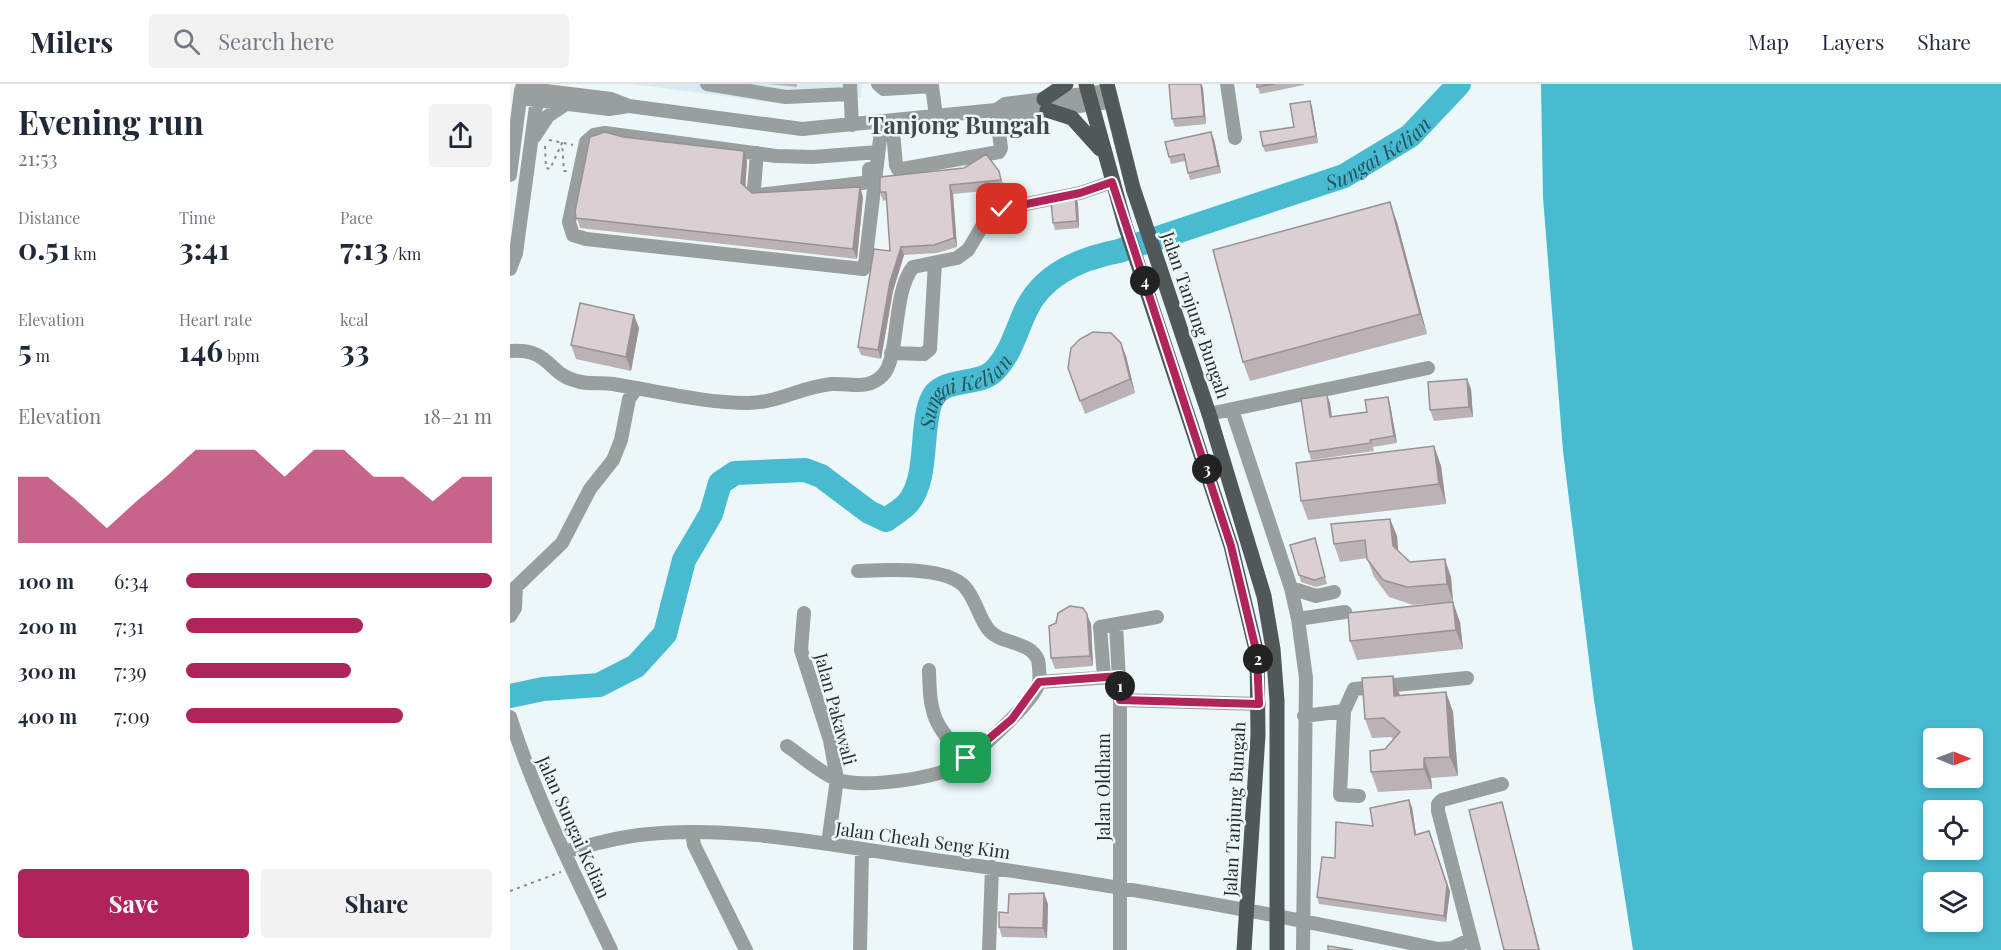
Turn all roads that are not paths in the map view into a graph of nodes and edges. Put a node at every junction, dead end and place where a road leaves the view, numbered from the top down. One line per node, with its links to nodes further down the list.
1 (556, 84): 12 (street)
2 (703, 84): 7 (street)
3 (878, 84): 6 (street)
4 (1066, 84): 13 (main road)
5 (1227, 84): 18 (street)
6 (939, 85): 15 (street)
7 (850, 89): 17 (street)
8 (522, 90): 9 (street); 23 (street)
9 (538, 91): 12 (street); 19 (street)
10 (1108, 92): 11 (street); 32 (main road, Jalan Tanjung Bungah)
11 (1088, 94): 13 (street); 22 (main road, Jalan Tanjung Bungah)
12 (569, 99): 17 (street); 19 (street)
13 (1045, 104): 14 (street); 22 (main road)
14 (996, 110): 15 (street); 16 (street)
15 (936, 117): 16 (street)
16 (887, 122): 17 (street); 21 (street)
17 (852, 125)
18 (1234, 138)
19 (532, 142): 26 (street)
20 (758, 153): 21 (street); 21 (street); 21 (street)
21 (871, 153)
22 (1105, 156): 24 (main road, Jalan Tanjung Bungah)
23 (510, 175)
24 (1112, 182): 25 (street); 50 (main road, Jalan Tanjung Bungah)
25 (935, 263): 28 (street); 28 (street)
26 (510, 269)
27 (510, 351): 30 (street)
28 (891, 353): 30 (street)
29 (1428, 368): 31 (street)
30 (636, 390): 40 (street)
31 (1232, 410): 32 (street); 33 (street)
32 (1209, 414): 34 (main road, Jalan Tanjung Bungah)
33 (1269, 526): 34 (street); 36 (street)
34 (1245, 534): 66 (main road, Jalan Tanjung Bungah)
35 (858, 571): 48 (street)
36 (1291, 588): 37 (street); 42 (street)
37 (1334, 592)
38 (1345, 612): 42 (street)
39 (804, 613): 56 (street, Jalan Pakawali)
40 (510, 616)
41 (1157, 617): 43 (street)
42 (1298, 620): 52 (street)
43 (1116, 624): 45 (street, Jalan Oldham); 46 (street)
44 (929, 670): 55 (street)
45 (1120, 676): 46 (street); 49 (street, Jalan Oldham)
46 (1104, 677): 48 (street)
47 (1467, 678): 51 (street)
48 (1039, 682): 55 (street, Jalan Pakawali)
49 (1120, 700): 50 (street); 64 (street, Jalan Oldham)
50 (1259, 704): 65 (main road, Jalan Tanjung Bungah)
51 (1344, 711): 52 (street); 58 (street)
52 (1304, 716): 67 (street)
53 (510, 717): 62 (street, Jalan Sungai Kelian)
54 (787, 746): 56 (street, Jalan Pakawali)
55 (966, 758): 56 (street, Jalan Pakawali)
56 (837, 779): 60 (street, Jalan Pakawali)
57 (1502, 784): 68 (street)
58 (1359, 796)
59 (693, 832): 60 (street, Jalan Cheah Seng Kim); 62 (street, Jalan Cheah Seng Kim); 70 (street)
60 (828, 844): 61 (street, Jalan Cheah Seng Kim)
61 (862, 850): 63 (street, Jalan Cheah Seng Kim); 71 (street)
62 (564, 852): 69 (street, Jalan Sungai Kelian)
63 (992, 867): 64 (street, Jalan Cheah Seng Kim); 72 (street)
64 (1121, 888): 65 (street, Jalan Cheah Seng Kim); 73 (street, Jalan Oldham)
65 (1247, 910): 66 (street, Jalan Cheah Seng Kim); 74 (main road, Jalan Tanjung Bungah)
66 (1276, 914): 67 (street, Jalan Cheah Seng Kim); 75 (main road, Jalan Tanjung Bungah)
67 (1302, 919): 68 (street, Jalan Cheah Seng Kim); 76 (street)
68 (1472, 944)
69 (611, 950)
70 (746, 950)
71 (860, 950)
72 (989, 950)
73 (1120, 950)
74 (1244, 950)
75 (1277, 950)
76 (1302, 950)

